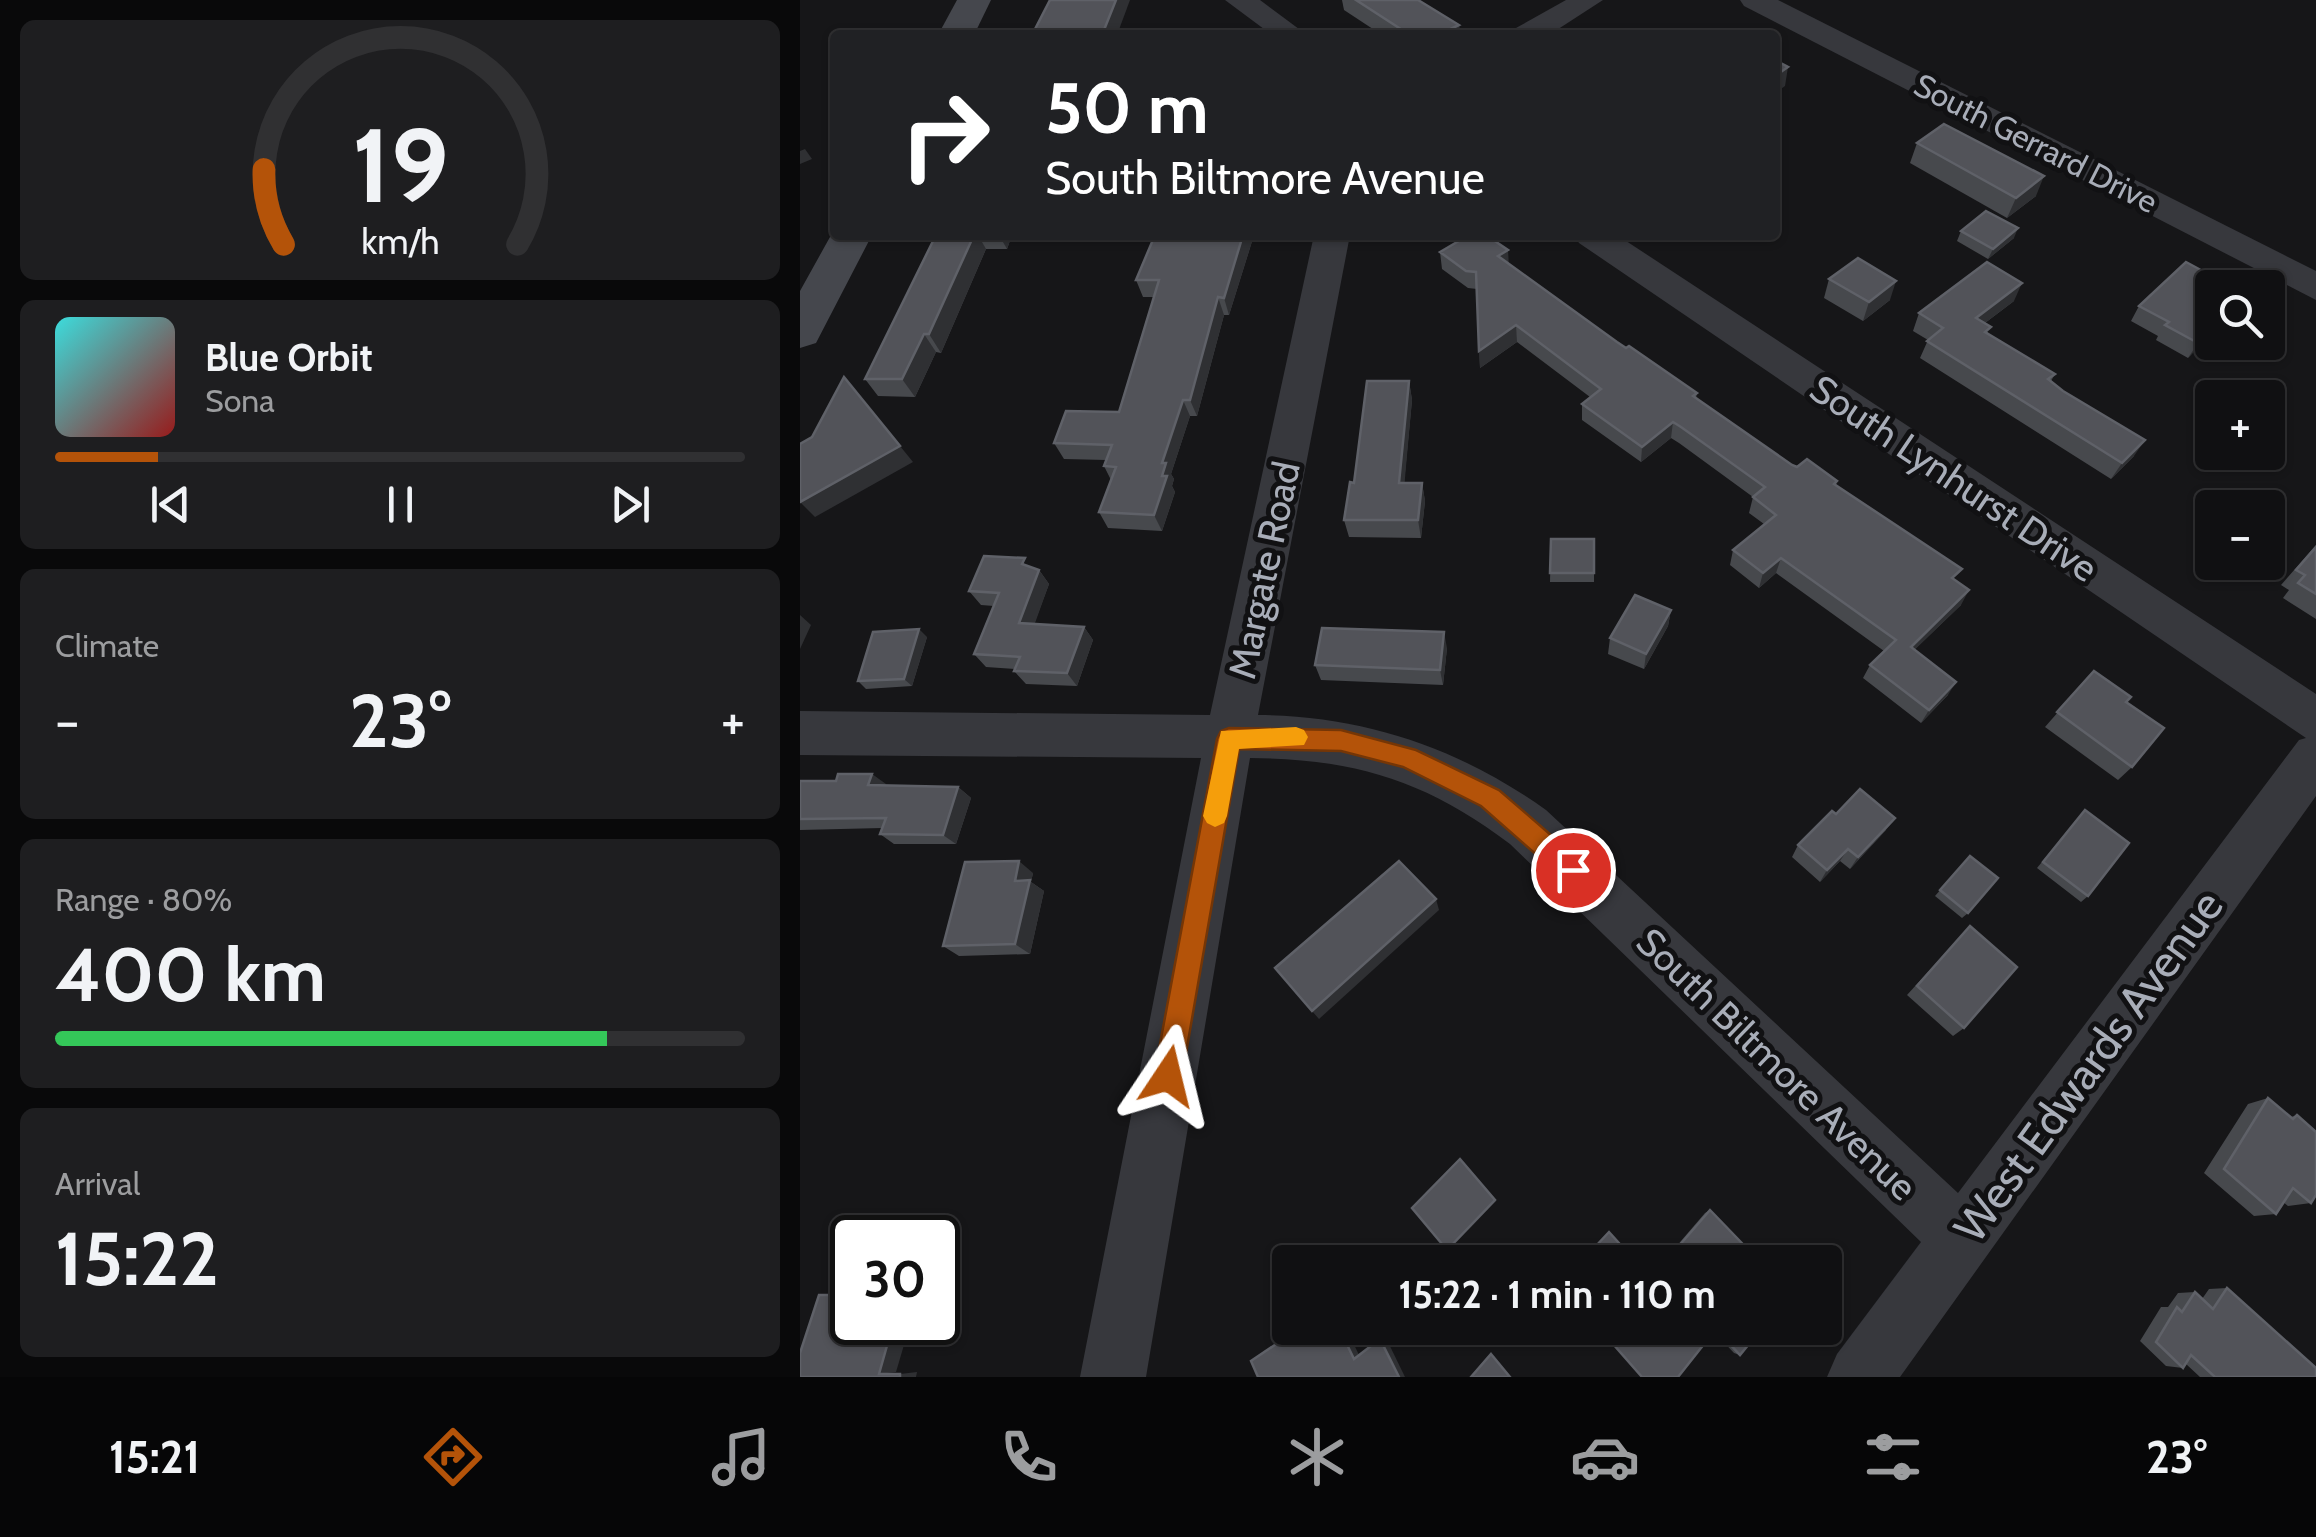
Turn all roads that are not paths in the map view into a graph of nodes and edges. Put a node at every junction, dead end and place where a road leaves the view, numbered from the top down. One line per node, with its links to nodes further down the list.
1 (974, 0): 5 (street)
2 (1240, 0): 6 (street)
3 (1588, 0): 7 (street)
4 (1756, 0): 11 (street, South Gerrard Drive)
5 (959, 30)
6 (1285, 30)
7 (1536, 30)
8 (848, 240): 12 (street)
9 (1331, 240): 15 (street, Margate Road)
10 (1599, 240): 13 (street, South Lynhurst Drive)
11 (2316, 287)
12 (800, 332)
13 (2316, 720)
14 (800, 733): 15 (street, South Biltmore Avenue)
15 (1229, 739): 17 (street, South Biltmore Avenue); 18 (street, Margate Road)
16 (2316, 756): 17 (street, West Edwards Avenue)
17 (1961, 1238): 19 (street, West Edwards Avenue)
18 (1113, 1377)
19 (1860, 1377)

